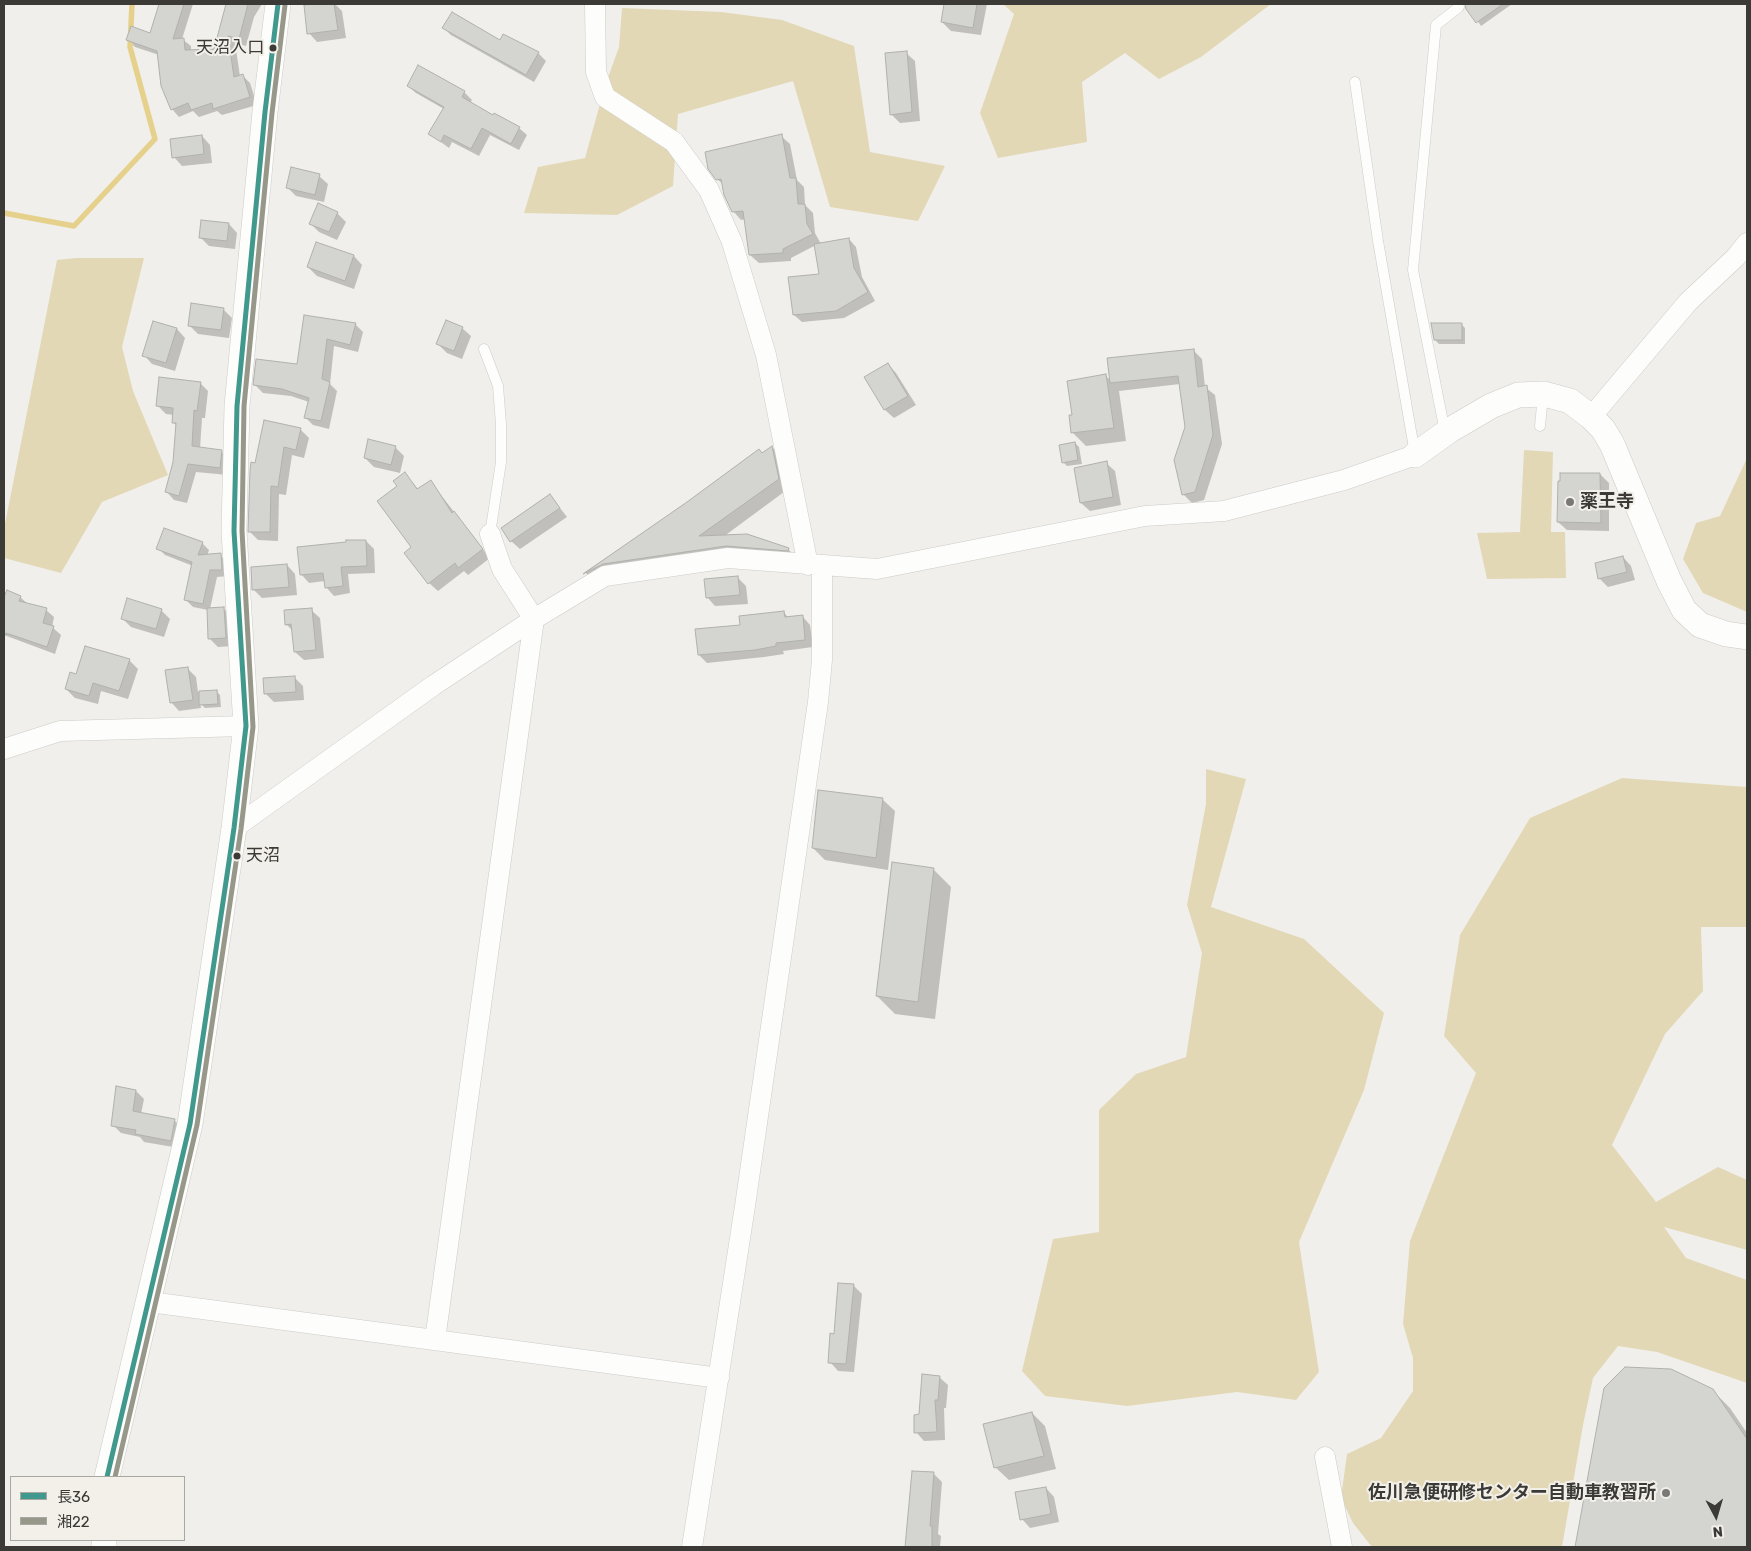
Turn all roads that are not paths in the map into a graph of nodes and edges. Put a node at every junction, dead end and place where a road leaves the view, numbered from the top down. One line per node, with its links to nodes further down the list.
1 (278, 4): 16 (street)
2 (595, 4): 13 (street)
3 (1459, 7): 10 (lane)
4 (1355, 82): 11 (lane)
5 (1747, 244): 8 (street)
6 (484, 349): 12 (lane)
7 (1544, 394): 8 (street); 9 (lane); 10 (street)
8 (1591, 417): 15 (street)
9 (1540, 426)
10 (1445, 433): 11 (street)
11 (1415, 455): 13 (street)
12 (490, 534): 14 (street)
13 (815, 565): 14 (street); 21 (street)
14 (534, 619): 18 (street); 20 (street)
15 (1747, 637)
16 (246, 726): 17 (street); 18 (street)
17 (4, 749)
18 (234, 828): 19 (street)
19 (150, 1302): 20 (street); 23 (street)
20 (434, 1340): 21 (street)
21 (719, 1378): 24 (street)
22 (1325, 1457): 25 (street)
23 (107, 1476)
24 (692, 1547)
25 (1342, 1547)

